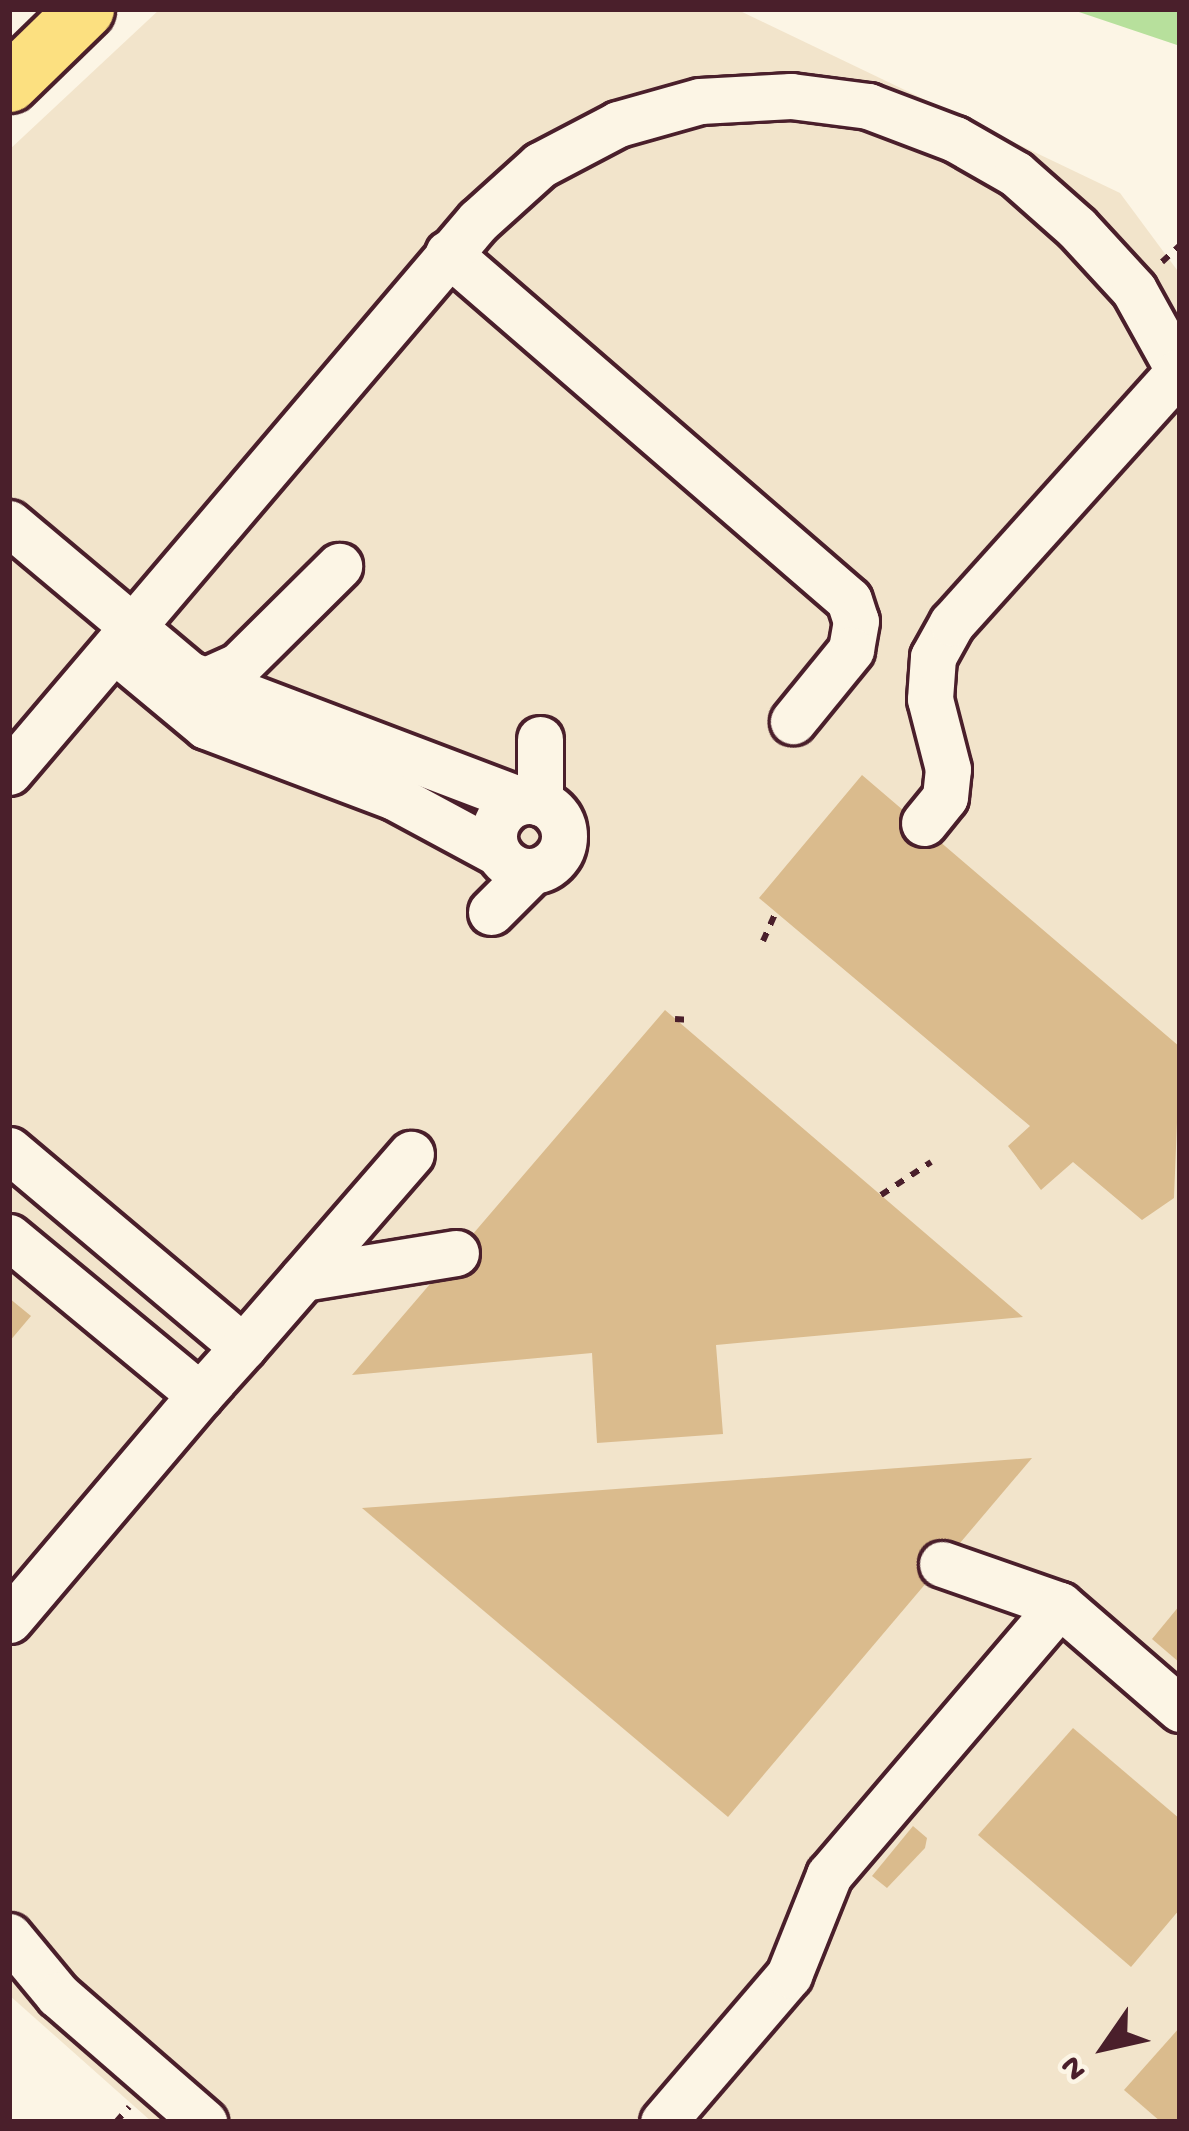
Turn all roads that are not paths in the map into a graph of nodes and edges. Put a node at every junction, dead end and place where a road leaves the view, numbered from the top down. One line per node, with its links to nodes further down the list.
1 (86, 9): 2 (main road)
2 (9, 83)
3 (448, 254): 4 (lane); 8 (lane); 10 (lane)
4 (1179, 372): 14 (lane)
5 (9, 523): 8 (lane)
6 (9, 560): 8 (lane)
7 (339, 566): 9 (lane)
8 (123, 637): 9 (lane); 12 (lane); 15 (lane)
9 (206, 680): 13 (lane)
10 (793, 721)
11 (540, 739): 13 (lane)
12 (9, 772)
13 (532, 802): 15 (lane); 15 (lane)
14 (925, 823)
15 (515, 862): 16 (lane)
16 (491, 912)
17 (9, 1150): 22 (lane)
18 (411, 1154): 21 (lane)
19 (9, 1237): 23 (lane)
20 (456, 1253): 21 (lane)
21 (303, 1278): 22 (lane)
22 (242, 1347): 23 (lane)
23 (200, 1394): 26 (lane)
24 (942, 1564): 25 (lane)
25 (1060, 1605): 27 (lane); 30 (lane)
26 (9, 1620)
27 (1180, 1709)
28 (9, 1936): 29 (lane)
29 (205, 2122)
30 (663, 2122)

